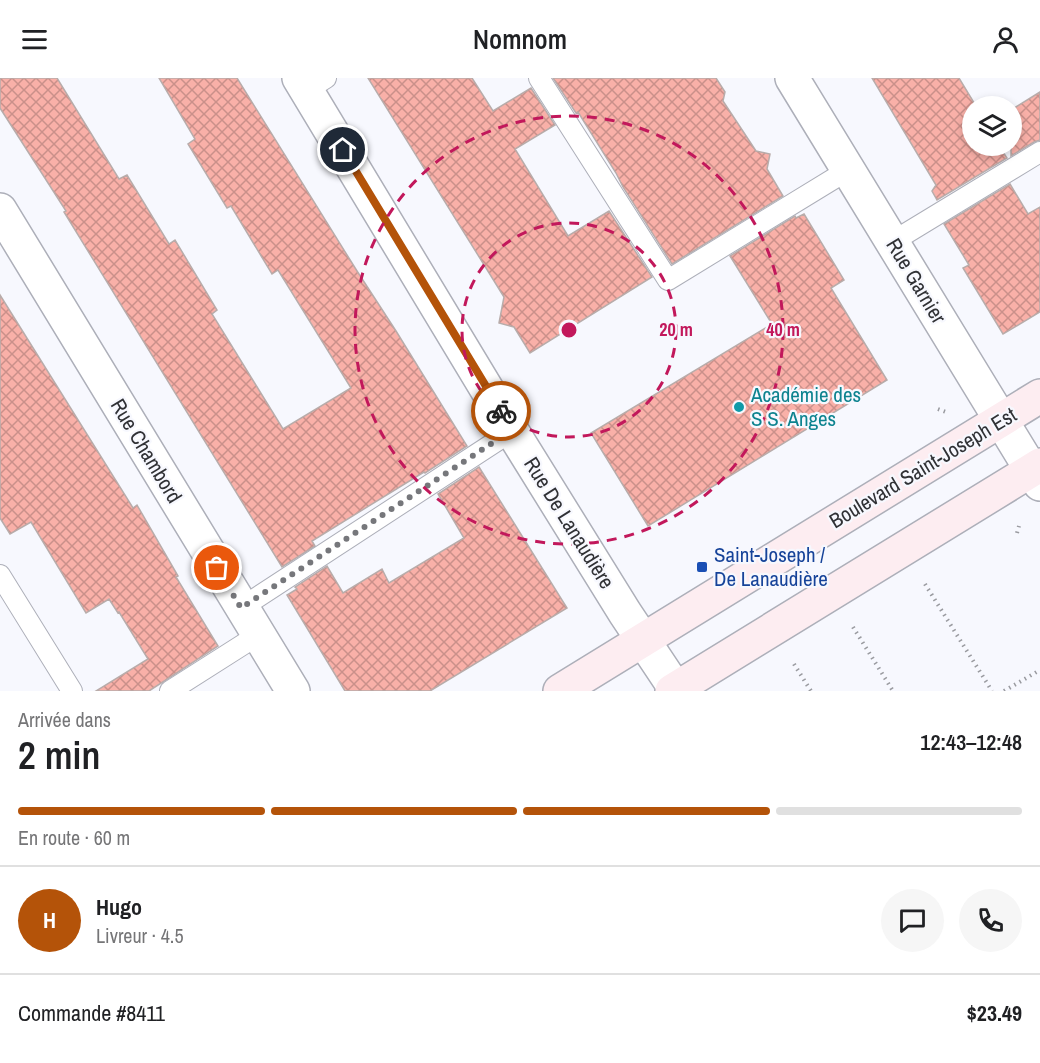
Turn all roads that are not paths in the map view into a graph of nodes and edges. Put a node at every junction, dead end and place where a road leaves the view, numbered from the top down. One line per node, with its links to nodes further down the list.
1 (539, 78): 5 (lane)
2 (792, 78): 5 (street, Rue Garnier)
3 (310, 82): 10 (street, Rue De Lanaudière)
4 (1040, 152): 7 (lane)
5 (848, 170): 7 (street, Rue Garnier)
6 (0, 210): 13 (street, Rue Chambord)
7 (892, 242): 9 (street, Rue Garnier)
8 (1040, 396): 9 (main road, Boulevard Saint-Joseph Est)
9 (1001, 420): 11 (street, Rue Garnier); 15 (main road, Boulevard Saint-Joseph Est)
10 (512, 430): 13 (lane); 15 (street, Rue De Lanaudière)
11 (1037, 473): 16 (main road)
12 (0, 574): 17 (lane)
13 (241, 608): 14 (street, Rue Chambord)
14 (258, 635): 18 (lane); 19 (street, Rue Chambord)
15 (644, 641): 16 (street, Rue De Lanaudière); 20 (main road, Boulevard Saint-Joseph Est)
16 (675, 690)
17 (72, 691)
18 (170, 691)
19 (292, 691)
20 (561, 691)

